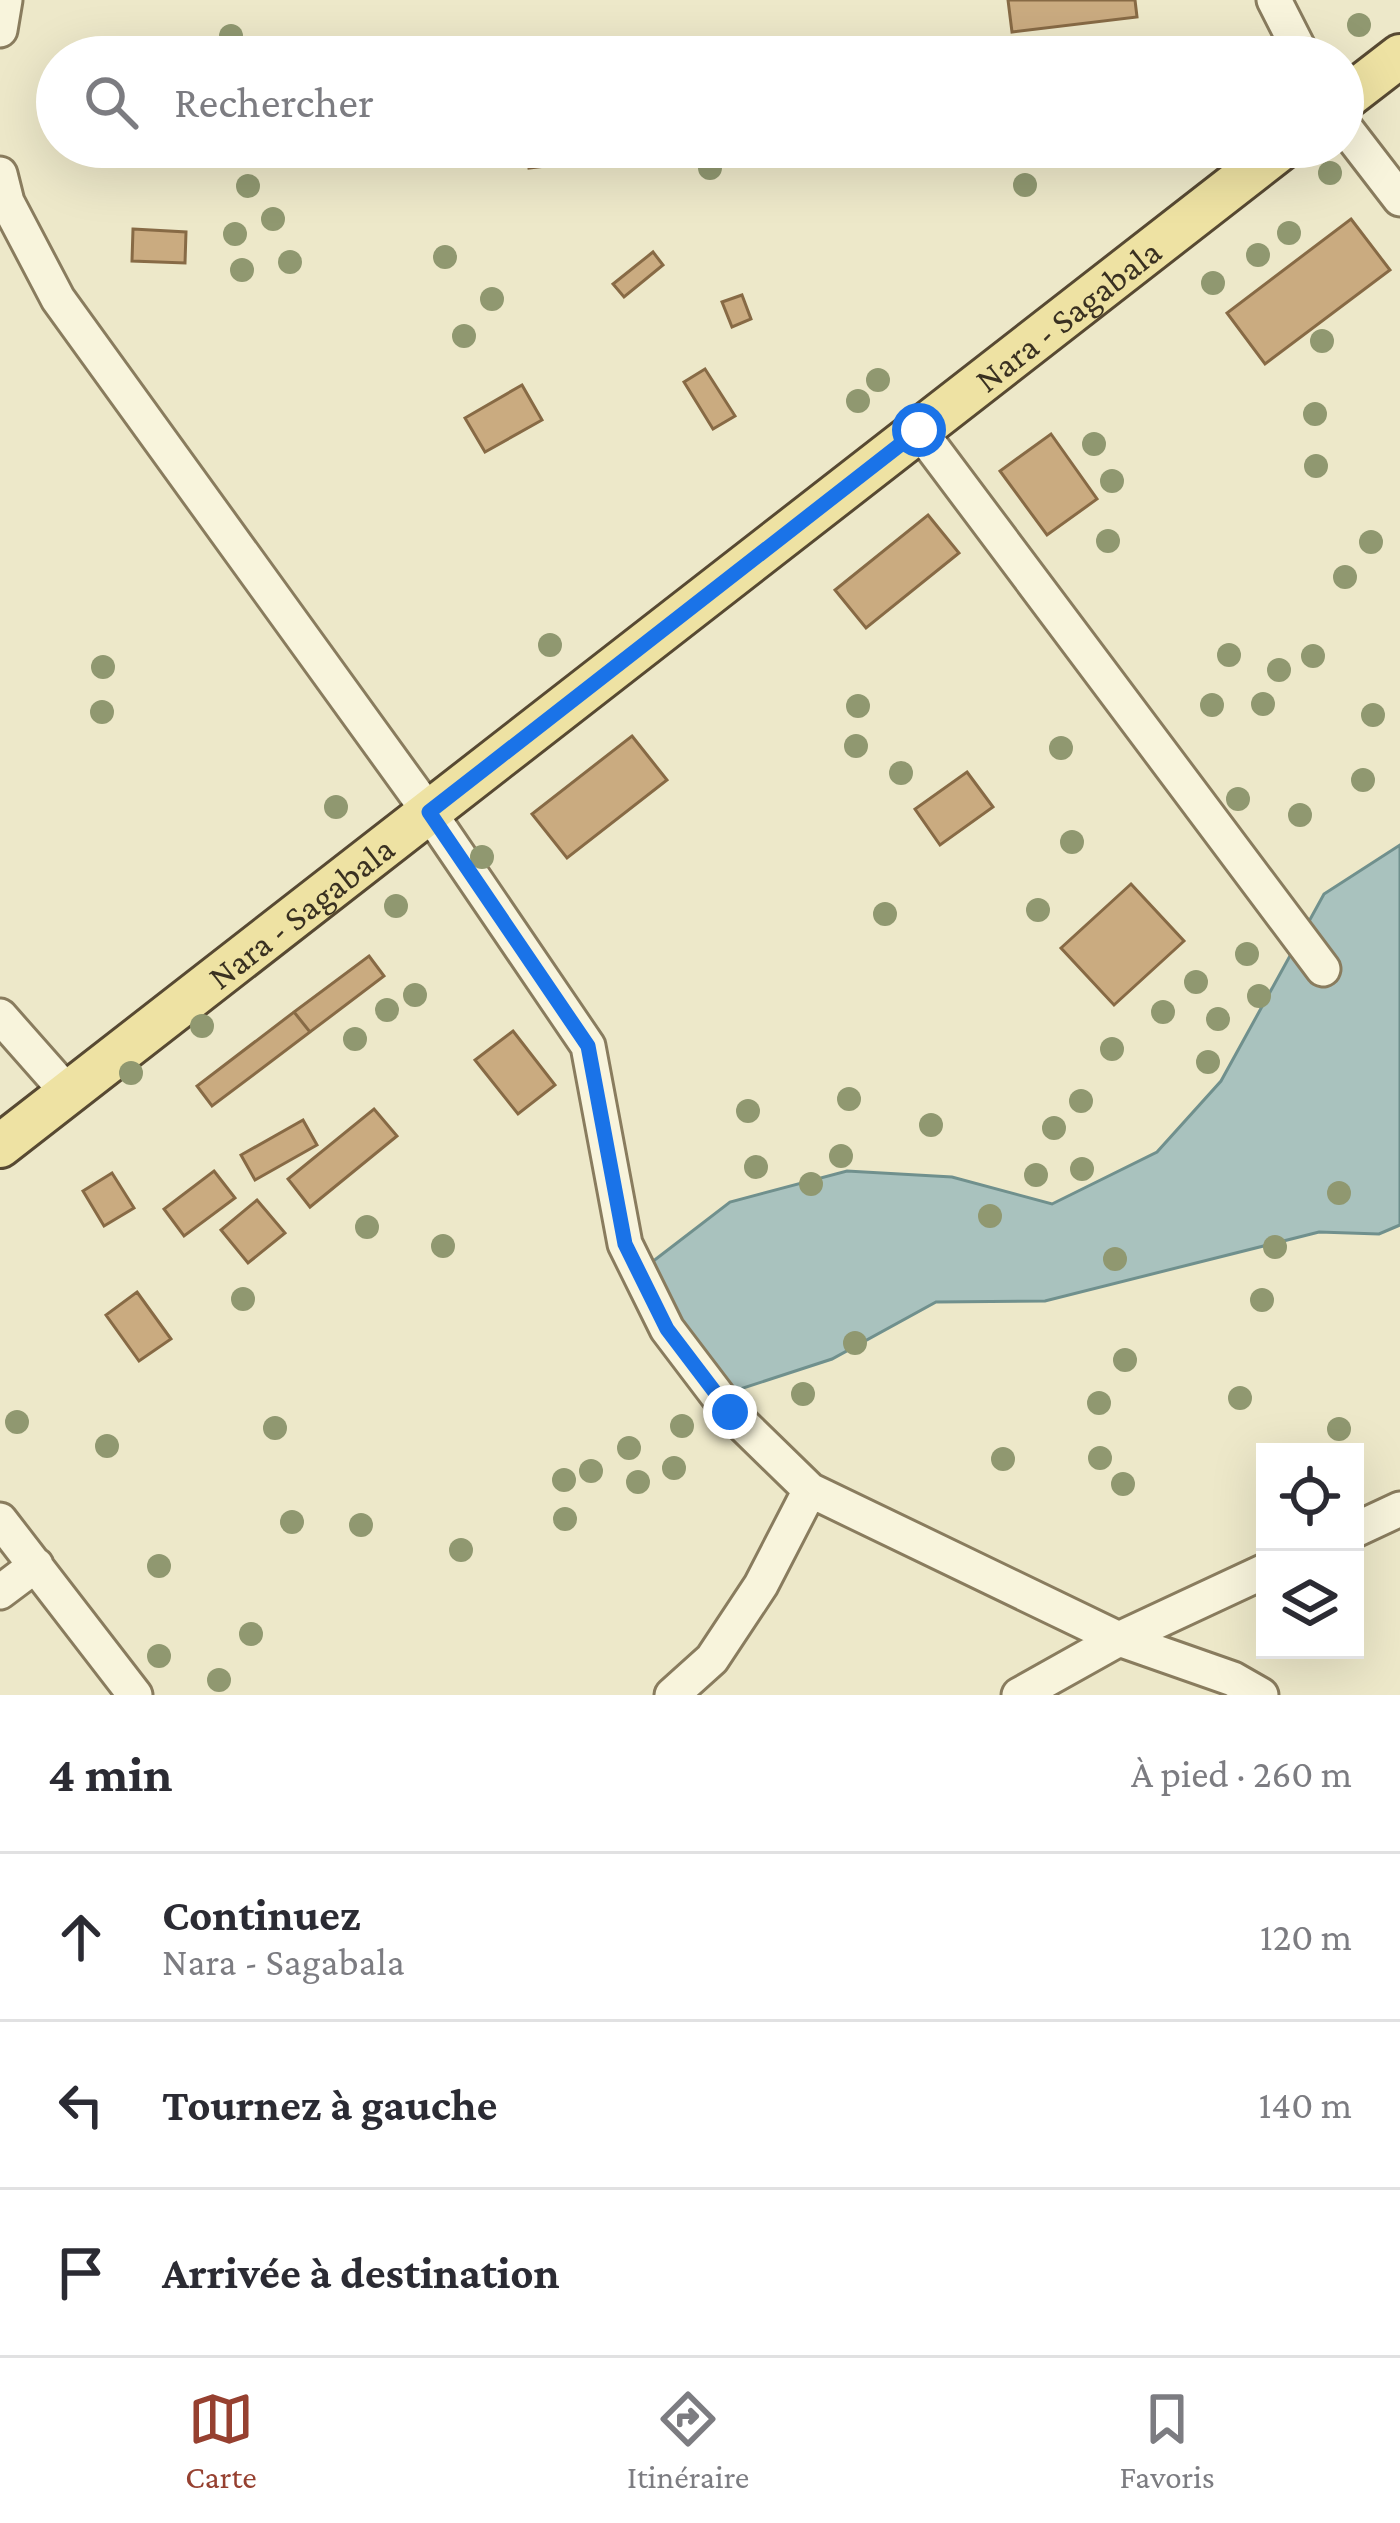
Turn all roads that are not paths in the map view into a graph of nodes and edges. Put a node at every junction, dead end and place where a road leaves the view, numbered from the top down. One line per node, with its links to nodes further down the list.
1 (5, 0): 3 (street)
2 (1274, 0): 4 (street)
3 (0, 30)
4 (1293, 36)
5 (1400, 56): 6 (main road)
6 (1364, 84)
7 (1364, 152): 10 (street)
8 (1256, 168): 11 (main road, Nara - Sagabala)
9 (0, 174): 12 (street)
10 (1400, 199)
11 (919, 430): 12 (main road, Nara - Sagabala); 13 (street)
12 (429, 812): 15 (main road, Nara - Sagabala); 17 (street)
13 (1322, 969)
14 (0, 1016): 15 (street)
15 (68, 1093): 16 (main road, Nara - Sagabala)
16 (0, 1146)
17 (810, 1490): 24 (street); 26 (street)
18 (1400, 1509): 20 (street)
19 (0, 1520): 21 (street)
20 (1364, 1526)
21 (36, 1564): 23 (street); 25 (street)
22 (1256, 1575): 24 (street)
23 (0, 1592)
24 (1119, 1639): 27 (street); 28 (street)
25 (135, 1695)
26 (672, 1695)
27 (1019, 1695)
28 (1261, 1695)

